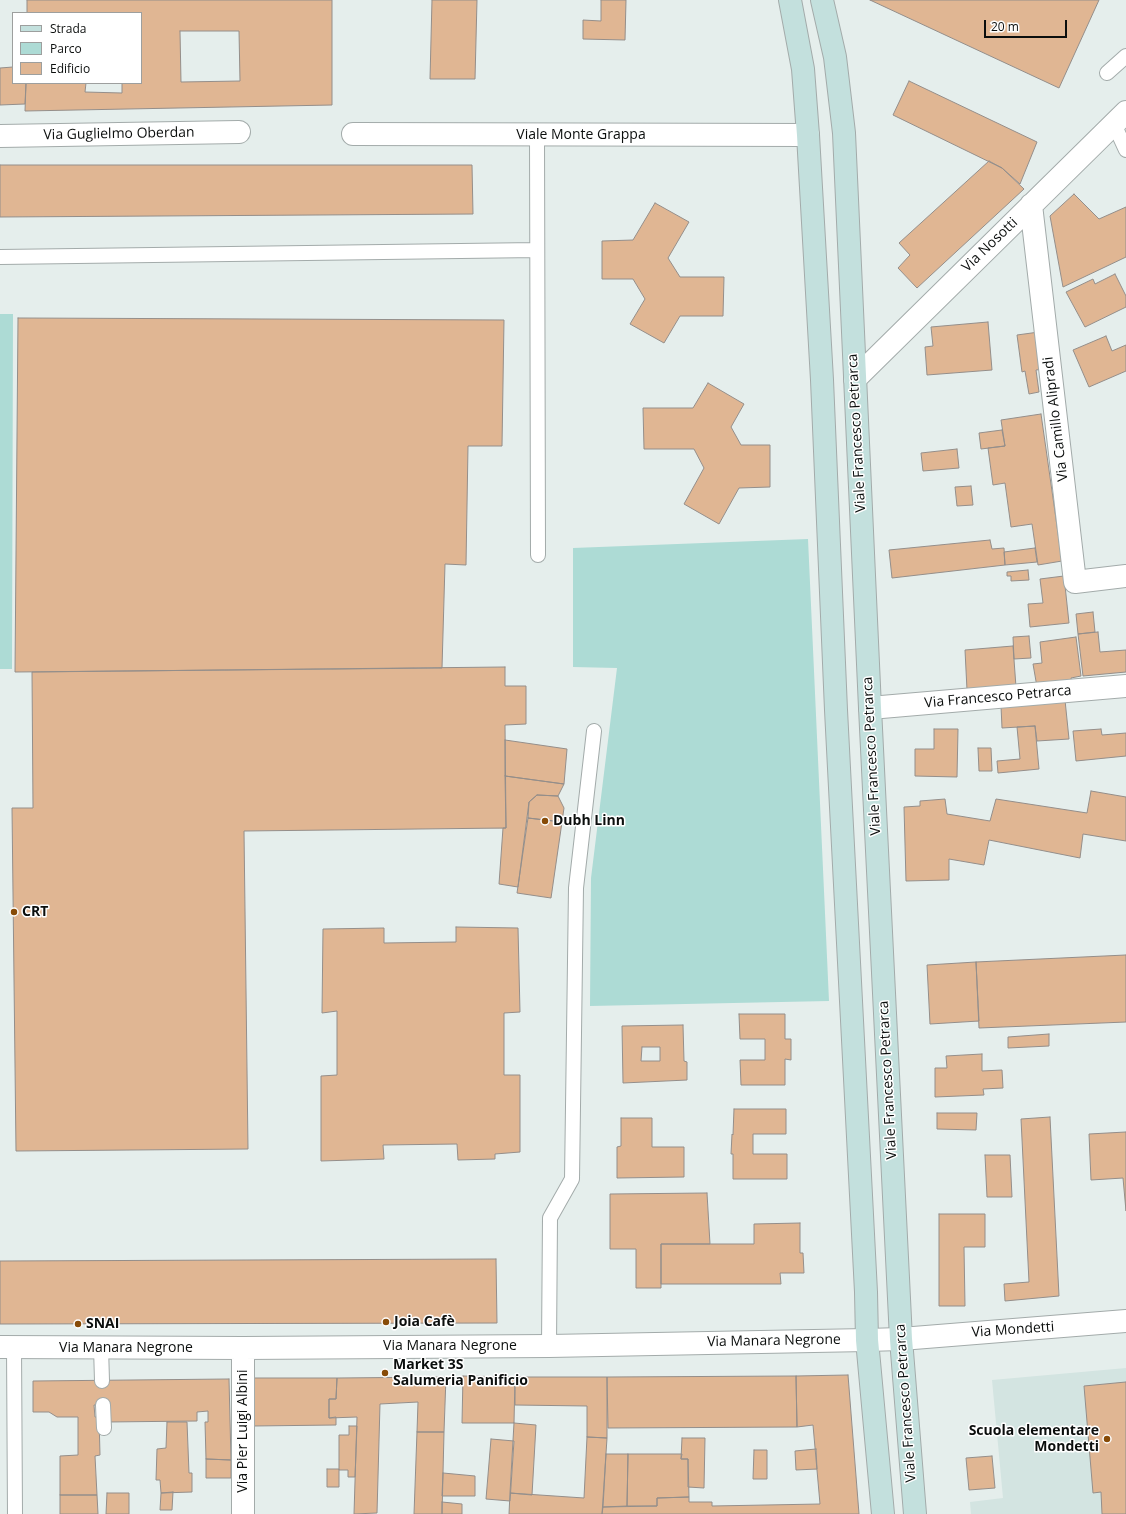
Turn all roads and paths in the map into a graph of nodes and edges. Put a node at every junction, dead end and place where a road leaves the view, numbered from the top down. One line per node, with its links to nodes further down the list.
1 (790, 0): 9 (main road)
2 (822, 0): 15 (main road, Viale Francesco Petrarca)
3 (1126, 56): 4 (lane)
4 (1107, 73)
5 (1120, 118): 11 (lane); 12 (street, Via Nosotti)
6 (239, 132): 10 (street, Via Guglielmo Oberdan)
7 (353, 134): 8 (street, Viale Monte Grappa)
8 (537, 135): 9 (street, Viale Monte Grappa); 13 (lane)
9 (808, 135): 23 (main road)
10 (0, 136)
11 (1126, 150)
12 (1031, 206): 15 (street, Via Nosotti); 17 (street, Via Camillo Alipradi)
13 (537, 250): 14 (lane); 16 (lane)
14 (0, 257)
15 (855, 379): 19 (main road, Viale Francesco Petrarca)
16 (538, 555)
17 (1126, 576)
18 (1126, 686): 19 (street, Via Francesco Petrarca)
19 (870, 708): 22 (main road, Viale Francesco Petrarca)
20 (594, 730): 24 (lane)
21 (1126, 1321): 22 (street, Via Mondetti)
22 (901, 1339): 23 (street, Via Manara Negrone); 34 (main road, Viale Francesco Petrarca)
23 (867, 1340): 24 (street, Via Manara Negrone); 33 (main road)
24 (549, 1346): 27 (street, Via Manara Negrone)
25 (7, 1347): 26 (street, Via Manara Negrone); 31 (lane)
26 (101, 1348): 27 (street, Via Manara Negrone); 28 (lane)
27 (243, 1348): 32 (street, Via Pier Luigi Albini)
28 (102, 1381)
29 (103, 1405): 30 (lane)
30 (104, 1428)
31 (15, 1514)
32 (243, 1514)
33 (883, 1514)
34 (915, 1514)

